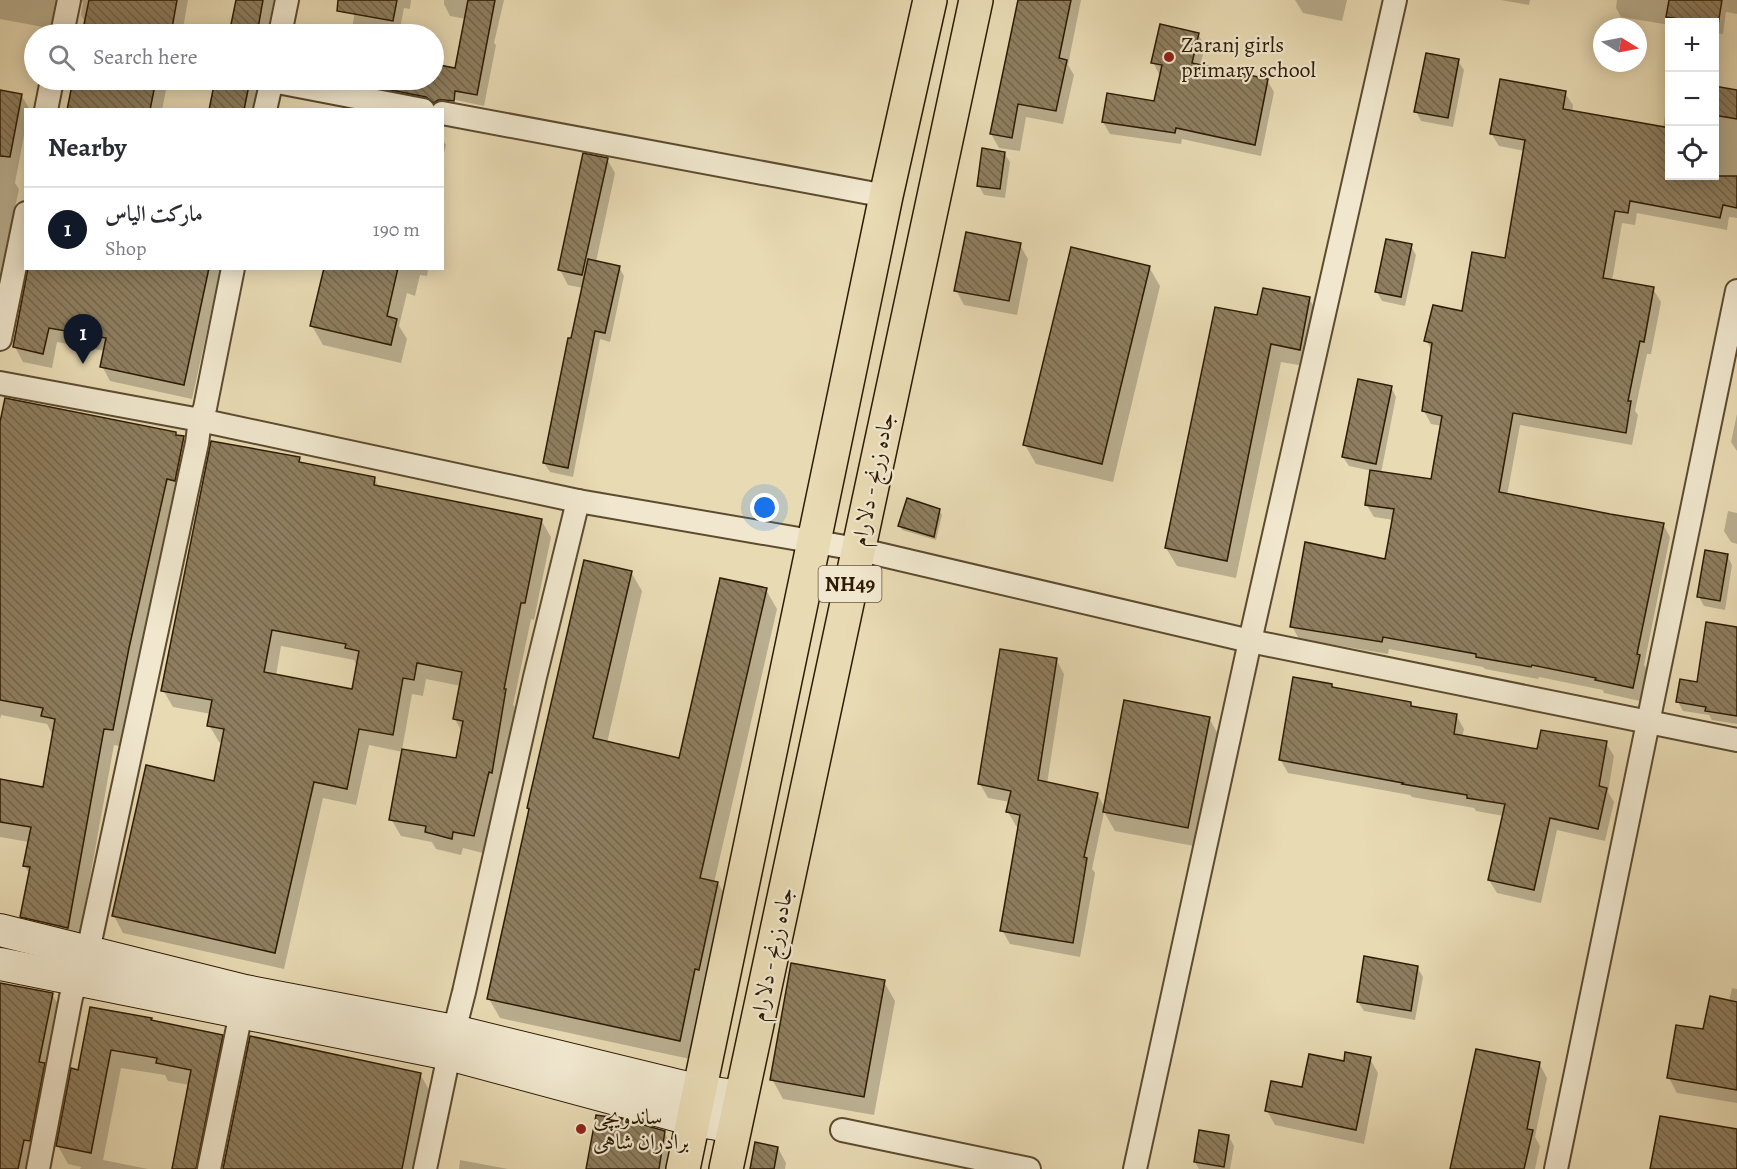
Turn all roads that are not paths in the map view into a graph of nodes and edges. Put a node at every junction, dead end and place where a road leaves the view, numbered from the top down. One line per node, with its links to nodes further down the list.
1 (69, 0): 6 (street)
2 (286, 0): 7 (street)
3 (930, 0): 15 (highway, جاده زرنج - دلارام / NH49)
4 (976, 0): 24 (highway, جاده زرنج - دلارام / NH49)
5 (1395, 0): 25 (street)
6 (64, 24)
7 (282, 24)
8 (50, 90): 11 (street)
9 (270, 90): 12 (street)
10 (322, 90): 13 (street)
11 (46, 108)
12 (265, 108)
13 (413, 108)
14 (444, 113): 15 (street)
15 (886, 196): 23 (highway, جاده زرنج - دلارام / NH49)
16 (24, 223): 19 (street)
17 (233, 270): 21 (street)
18 (1737, 291): 26 (street)
19 (0, 339)
20 (0, 383): 21 (street)
21 (200, 420): 22 (street); 29 (street)
22 (578, 501): 23 (street); 33 (street)
23 (814, 540): 24 (street); 34 (highway, جاده زرنج - دلارام / NH49)
24 (857, 549): 25 (street); 35 (highway, جاده زرنج - دلارام / NH49)
25 (1250, 641): 26 (street); 43 (street)
26 (1648, 723): 27 (street); 44 (street)
27 (1737, 740)
28 (0, 930): 29 (main road)
29 (88, 951): 31 (street); 32 (main road)
30 (0, 964): 31 (main road)
31 (77, 981): 32 (main road); 37 (street)
32 (243, 1002): 33 (main road); 38 (street)
33 (451, 1043): 34 (main road); 39 (street)
34 (697, 1105): 35 (main road); 40 (highway, جاده زرنج - دلارام / NH49)
35 (738, 1112): 41 (highway, جاده زرنج - دلارام / NH49)
36 (842, 1130): 42 (street)
37 (38, 1169)
38 (209, 1169)
39 (425, 1169)
40 (683, 1169)
41 (726, 1169)
42 (1029, 1169)
43 (1136, 1169)
44 (1556, 1169)

